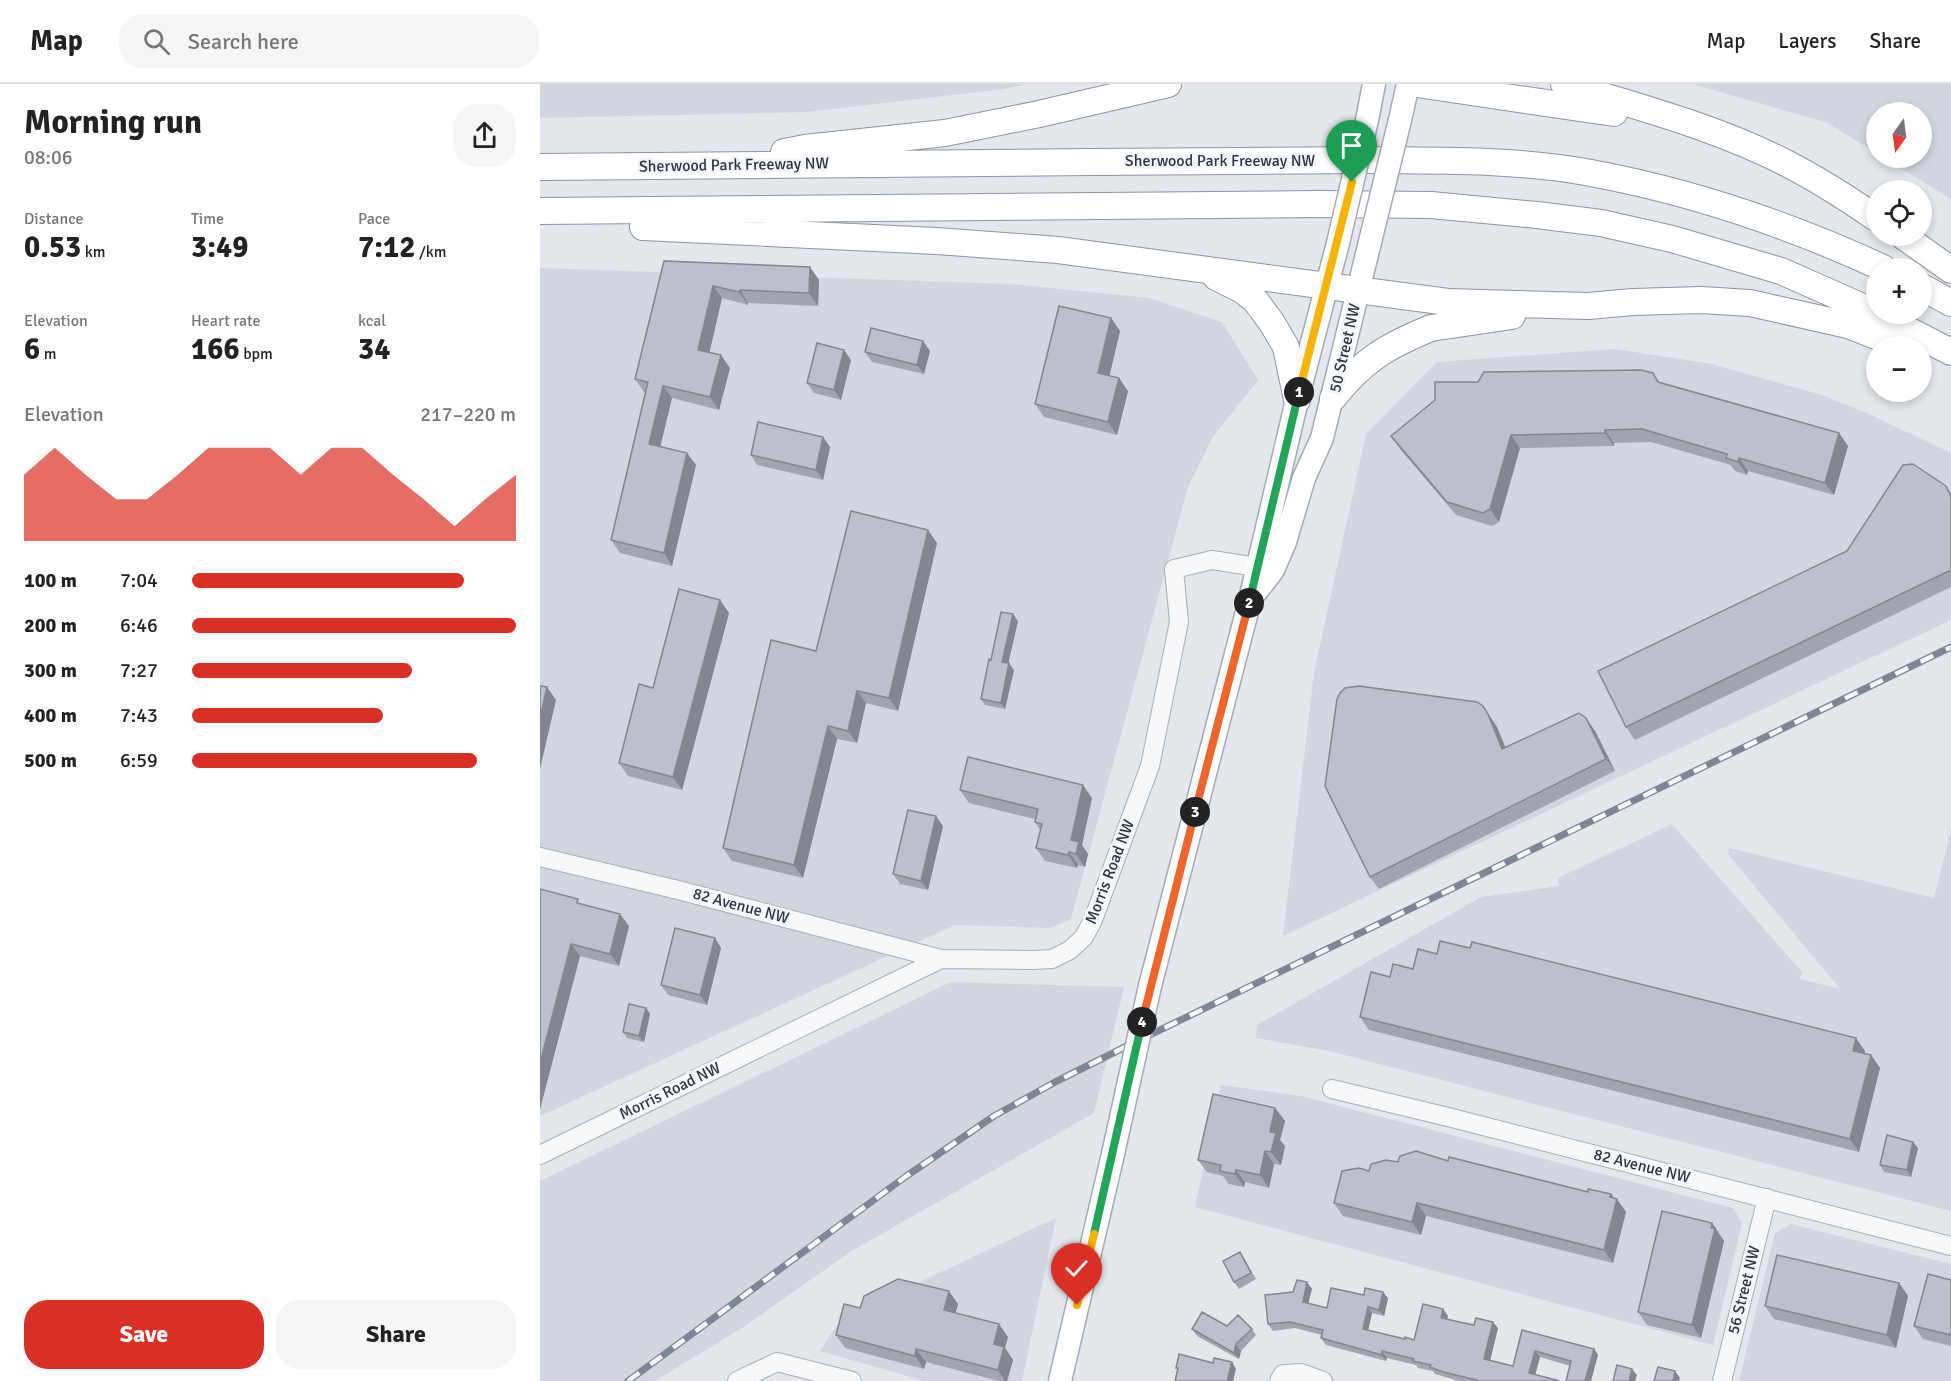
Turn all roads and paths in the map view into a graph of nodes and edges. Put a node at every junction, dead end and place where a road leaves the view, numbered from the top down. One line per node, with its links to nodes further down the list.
1 (1168, 84): 7 (highway)
2 (1374, 84): 16 (main road, 50 Street NW, bridge)
3 (1408, 84): 17 (main road, 50 Street NW, bridge)
4 (1417, 84): 6 (highway)
5 (1564, 84): 6 (highway)
6 (1694, 125): 11 (highway)
7 (716, 165): 8 (highway, Sherwood Park Freeway NW); 13 (highway, Sherwood Park Freeway NW)
8 (540, 167)
9 (540, 211): 10 (highway)
10 (582, 211): 14 (highway); 21 (highway)
11 (1866, 212)
12 (1916, 246): 15 (highway)
13 (1866, 260)
14 (1190, 267): 16 (highway); 28 (highway)
15 (1951, 270)
16 (1327, 285): 17 (highway); 28 (main road, 50 Street NW)
17 (1359, 290): 20 (highway); 27 (main road, 50 Street NW)
18 (1932, 293): 19 (highway)
19 (1951, 303)
20 (1553, 305): 23 (highway); 27 (highway)
21 (1866, 308)
22 (1898, 324): 24 (highway)
23 (1876, 336)
24 (1951, 352)
25 (1932, 361): 26 (highway)
26 (1951, 371)
27 (1333, 398): 29 (main road, 50 Street NW)
28 (1297, 400): 29 (main road, 50 Street NW)
29 (1265, 568): 31 (street, Morris Road NW); 39 (main road, 50 Street NW, bridge)
30 (540, 857): 31 (street, 82 Avenue NW)
31 (941, 959): 33 (street, Morris Road NW)
32 (1332, 1089): 34 (street, 82 Avenue NW)
33 (540, 1155)
34 (1767, 1198): 35 (street, 82 Avenue NW); 41 (street, 56 Street NW)
35 (1951, 1246)
36 (1281, 1377): 40 (street)
37 (737, 1381): 38 (street)
38 (852, 1381)
39 (1060, 1381)
40 (1323, 1381)
41 (1722, 1381)

